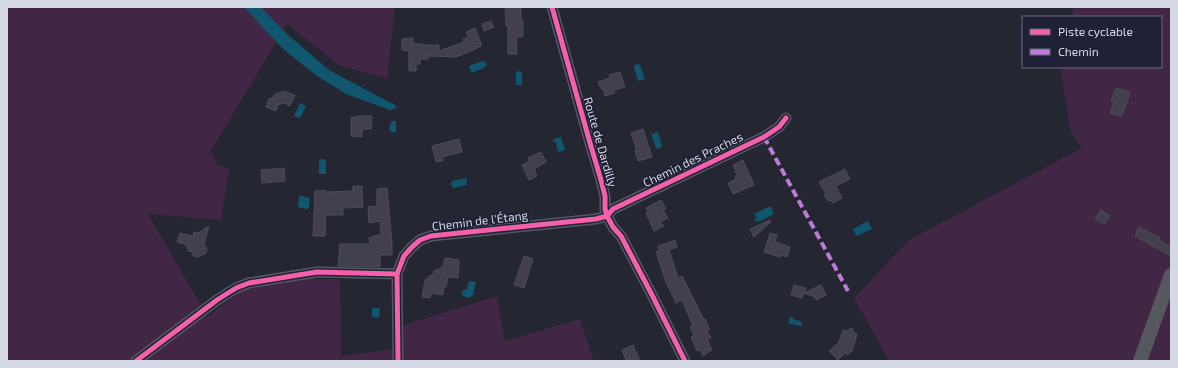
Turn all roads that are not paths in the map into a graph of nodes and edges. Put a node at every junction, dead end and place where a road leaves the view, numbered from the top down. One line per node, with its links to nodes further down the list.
1 (552, 7): 3 (street, Route de Dardilly)
2 (786, 118): 3 (street, Chemin des Praches)
3 (607, 216): 4 (street, Chemin de l'Étang); 8 (street, Route de Dardilly)
4 (397, 274): 6 (street); 7 (street)
5 (1171, 275): 9 (street)
6 (136, 361)
7 (398, 361)
8 (685, 361)
9 (1140, 361)

